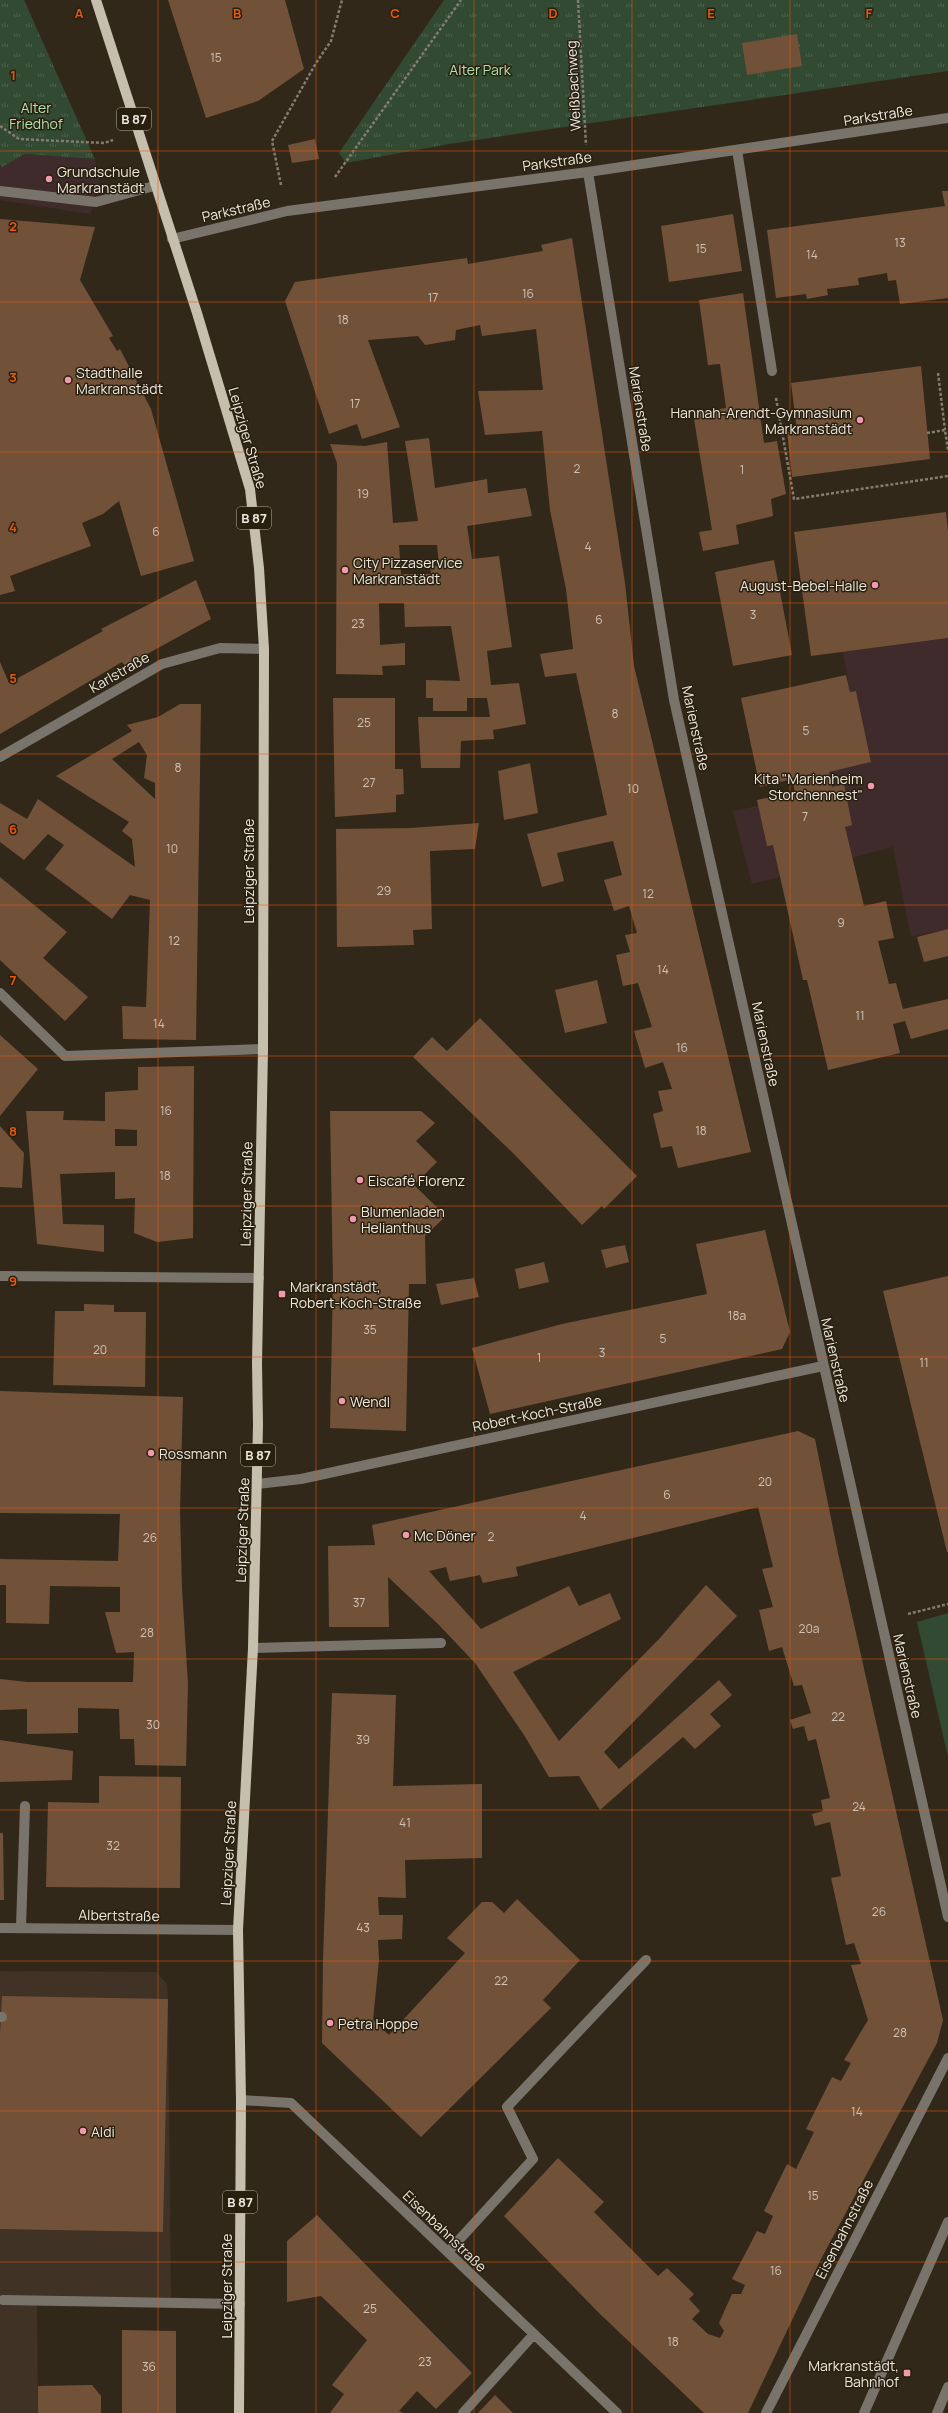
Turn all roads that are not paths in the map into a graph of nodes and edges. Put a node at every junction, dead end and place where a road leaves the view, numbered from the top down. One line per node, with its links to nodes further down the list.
1 (96, 0): 5 (main road, Leipziger Straße / B 87)
2 (948, 118): 3 (street, Parkstraße)
3 (737, 150): 4 (street, Parkstraße); 8 (street)
4 (588, 172): 7 (street, Parkstraße); 15 (street, Marienstraße)
5 (154, 186): 6 (street); 7 (main road, Leipziger Straße / B 87)
6 (0, 191)
7 (172, 239): 9 (main road, Leipziger Straße / B 87)
8 (772, 371)
9 (264, 649): 10 (street, Karlstraße); 12 (main road, Leipziger Straße / B 87)
10 (0, 757)
11 (0, 993): 12 (street)
12 (263, 1049): 14 (main road, Leipziger Straße / B 87)
13 (0, 1276): 14 (street)
14 (259, 1278): 16 (main road, Leipziger Straße / B 87)
15 (823, 1366): 16 (street, Robert-Koch-Straße); 20 (street, Marienstraße)
16 (257, 1484): 18 (main road, Leipziger Straße / B 87)
17 (441, 1643): 18 (street)
18 (253, 1648): 23 (main road, Leipziger Straße / B 87)
19 (25, 1806): 21 (street)
20 (948, 1917)
21 (21, 1927): 22 (street, Albertstraße); 23 (street, Albertstraße)
22 (0, 1928)
23 (238, 1930): 26 (main road, Leipziger Straße / B 87)
24 (646, 1960): 28 (street)
25 (948, 2058): 36 (street, Eisenbahnstraße)
26 (240, 2100): 28 (street, Eisenbahnstraße); 30 (main road, Leipziger Straße / B 87)
27 (948, 2222): 37 (street)
28 (448, 2252): 31 (street, Eisenbahnstraße)
29 (4, 2300): 30 (street)
30 (240, 2304): 33 (main road, Leipziger Straße / B 87)
31 (534, 2334): 34 (street); 35 (street, Eisenbahnstraße)
32 (948, 2387): 38 (street)
33 (239, 2413)
34 (463, 2413)
35 (617, 2413)
36 (766, 2413)
37 (864, 2413)
38 (937, 2413)

